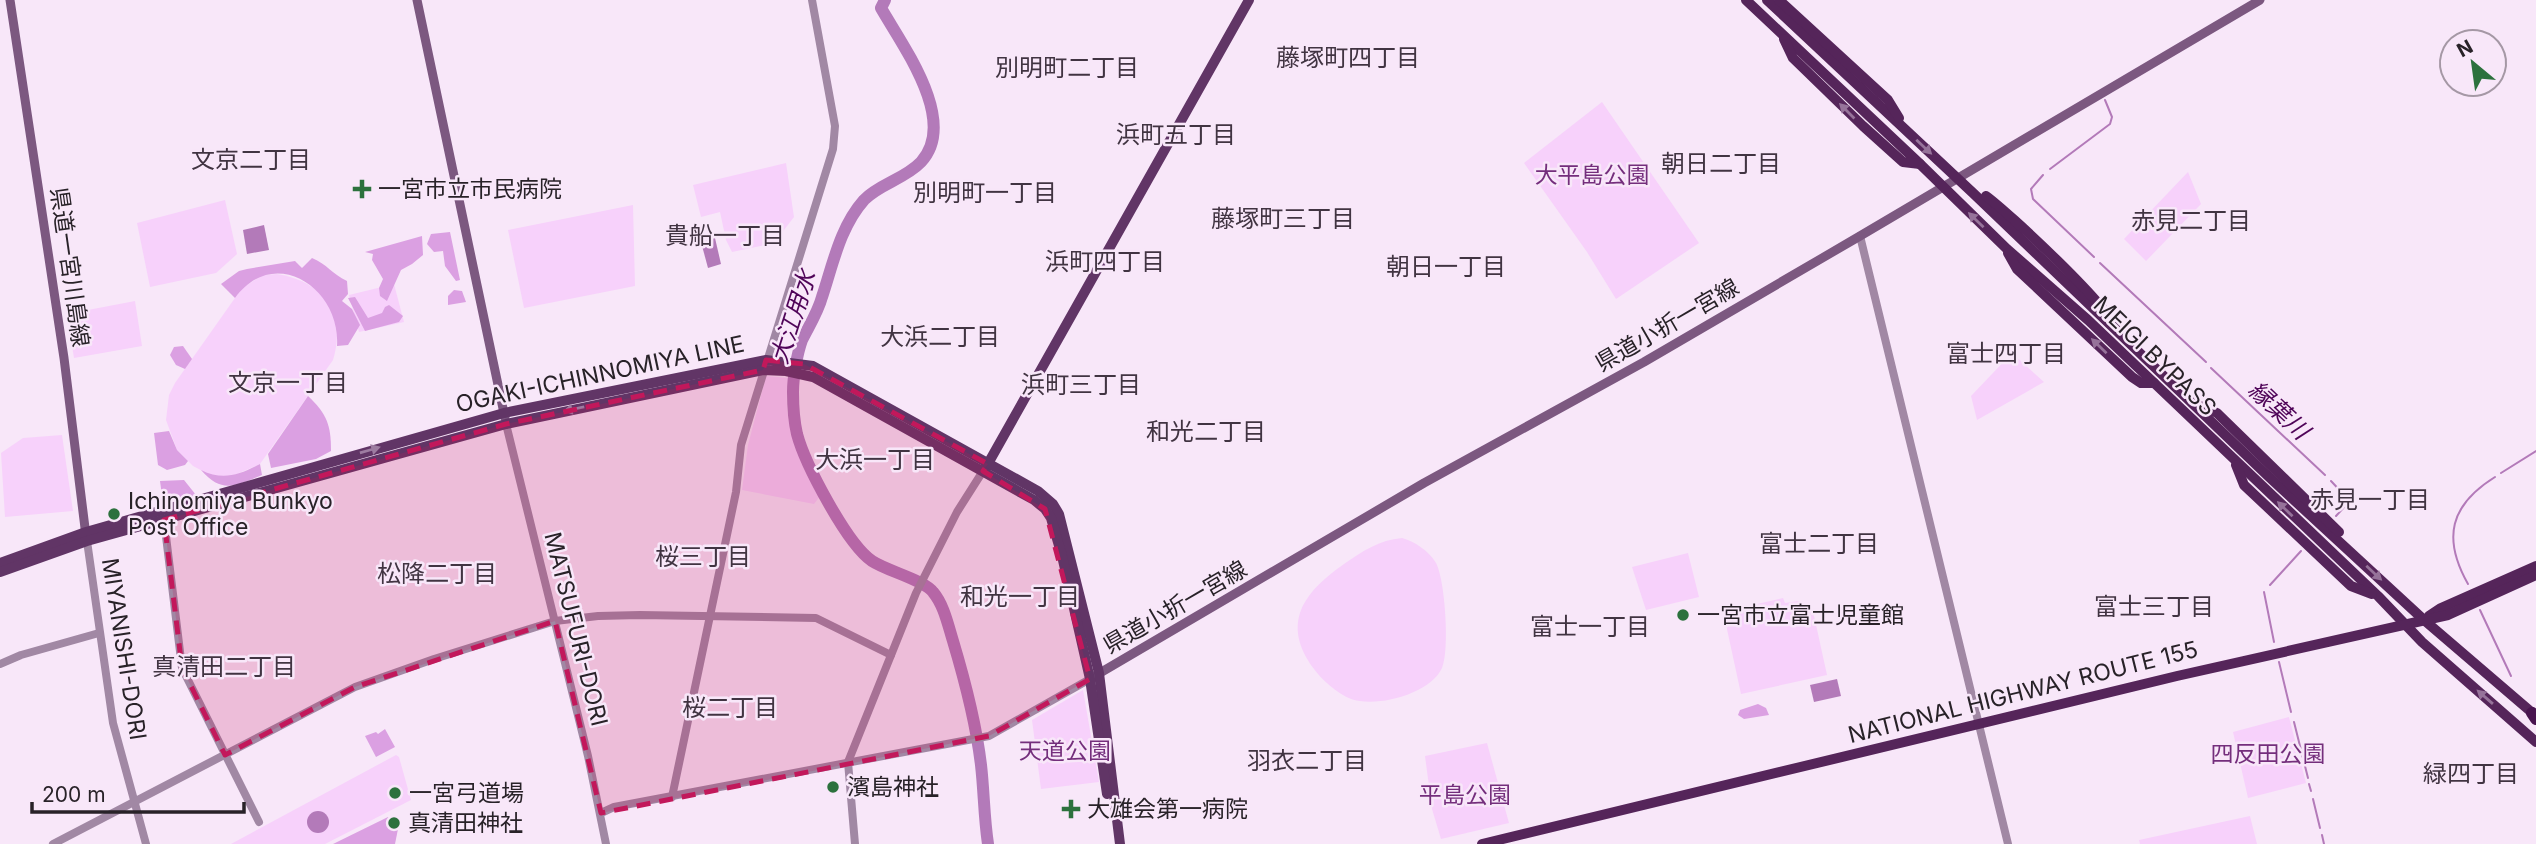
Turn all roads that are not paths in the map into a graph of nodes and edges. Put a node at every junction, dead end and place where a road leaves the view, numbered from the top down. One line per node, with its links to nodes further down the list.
1 (10, 0): 34 (main road, 県道一宮川島線)
2 (417, 0): 27 (main road)
3 (812, 0): 24 (street)
4 (1249, 0): 29 (main road)
5 (1746, 0): 9 (highway, MEIGI BYPASS)
6 (1766, 0): 12 (highway, MEIGI BYPASS)
7 (1779, 0): 12 (highway)
8 (2260, 0): 14 (main road, 県道小折一宮線)
9 (1783, 35): 10 (highway); 11 (highway, MEIGI BYPASS)
10 (1802, 66): 11 (highway); 13 (highway, one-way to 10)
11 (1824, 73): 13 (highway, MEIGI BYPASS)
12 (1906, 130): 14 (highway, MEIGI BYPASS, one-way to 14)
13 (1920, 164): 15 (highway, MEIGI BYPASS)
14 (1958, 178): 15 (main road, 県道小折一宮線); 16 (highway, MEIGI BYPASS)
15 (1942, 187): 17 (main road, 県道小折一宮線); 18 (highway, MEIGI BYPASS, one-way to 15)
16 (1973, 193): 19 (highway, MEIGI BYPASS); 20 (highway)
17 (1860, 236): 49 (main road, 県道小折一宮線); 51 (street)
18 (2007, 249): 21 (highway); 22 (highway, MEIGI BYPASS)
19 (2048, 267): 20 (highway); 23 (highway, MEIGI BYPASS)
20 (2066, 270): 23 (highway)
21 (2068, 316): 22 (highway); 25 (highway, one-way to 21)
22 (2088, 320): 25 (highway, MEIGI BYPASS)
23 (2116, 332): 26 (highway, MEIGI BYPASS)
24 (765, 365): 27 (main road, OGAKI-ICHINNOMIYA LINE); 29 (main road, OGAKI-ICHINNOMIYA LINE); 42 (street)
25 (2154, 383): 28 (highway, MEIGI BYPASS)
26 (2190, 401): 30 (highway, MEIGI BYPASS); 31 (highway)
27 (505, 418): 32 (main road, OGAKI-ICHINNOMIYA LINE); 34 (main road, OGAKI-ICHINNOMIYA LINE, one-way to 27); 44 (street, MATSUFURI-DORI)
28 (2234, 460): 33 (highway); 35 (highway, MEIGI BYPASS, one-way to 28)
29 (986, 468): 47 (street); 49 (main road, OGAKI-ICHINNOMIYA LINE)
30 (2269, 477): 31 (highway); 36 (highway, MEIGI BYPASS)
31 (2286, 480): 36 (highway)
32 (164, 520): 34 (main road, OGAKI-ICHINNOMIYA LINE); 53 (street)
33 (2297, 534): 35 (highway); 41 (highway)
34 (86, 536): 37 (main road, OGAKI-ICHINNOMIYA LINE); 39 (main road, OGAKI-ICHINNOMIYA LINE); 46 (street, MIYANISHI-DORI)
35 (2320, 542): 41 (highway, MEIGI BYPASS)
36 (2347, 547): 43 (highway, MEIGI BYPASS, one-way to 43)
37 (0, 564)
38 (2536, 566): 43 (highway, NATIONAL HIGHWAY ROUTE 155)
39 (0, 572)
40 (2536, 575): 43 (highway, NATIONAL HIGHWAY ROUTE 155)
41 (2378, 596): 45 (highway, MEIGI BYPASS)
42 (711, 616): 44 (street); 47 (street); 55 (street)
43 (2424, 620): 45 (highway, NATIONAL HIGHWAY ROUTE 155); 50 (highway, MEIGI BYPASS)
44 (555, 621): 53 (street); 57 (street, MATSUFURI-DORI)
45 (2404, 625): 51 (highway, NATIONAL HIGHWAY ROUTE 155); 52 (highway, MEIGI BYPASS, one-way to 45)
46 (99, 633): 48 (street); 56 (street, MIYANISHI-DORI)
47 (891, 655): 54 (street)
48 (0, 664)
49 (1095, 676): 54 (street); 63 (main road, OGAKI-ICHINNOMIYA LINE); 64 (main road, OGAKI-ICHINNOMIYA LINE)
50 (2535, 716)
51 (1979, 724): 65 (highway, NATIONAL HIGHWAY ROUTE 155); 66 (street)
52 (2536, 742)
53 (225, 755): 56 (street); 58 (street)
54 (848, 762): 55 (street); 62 (street)
55 (672, 797): 57 (street)
56 (134, 801): 59 (street); 60 (street, MIYANISHI-DORI)
57 (601, 813): 61 (street, MATSUFURI-DORI)
58 (259, 822)
59 (53, 844)
60 (146, 844)
61 (606, 844)
62 (855, 844)
63 (1112, 844)
64 (1120, 844)
65 (1482, 844)
66 (2007, 844)

